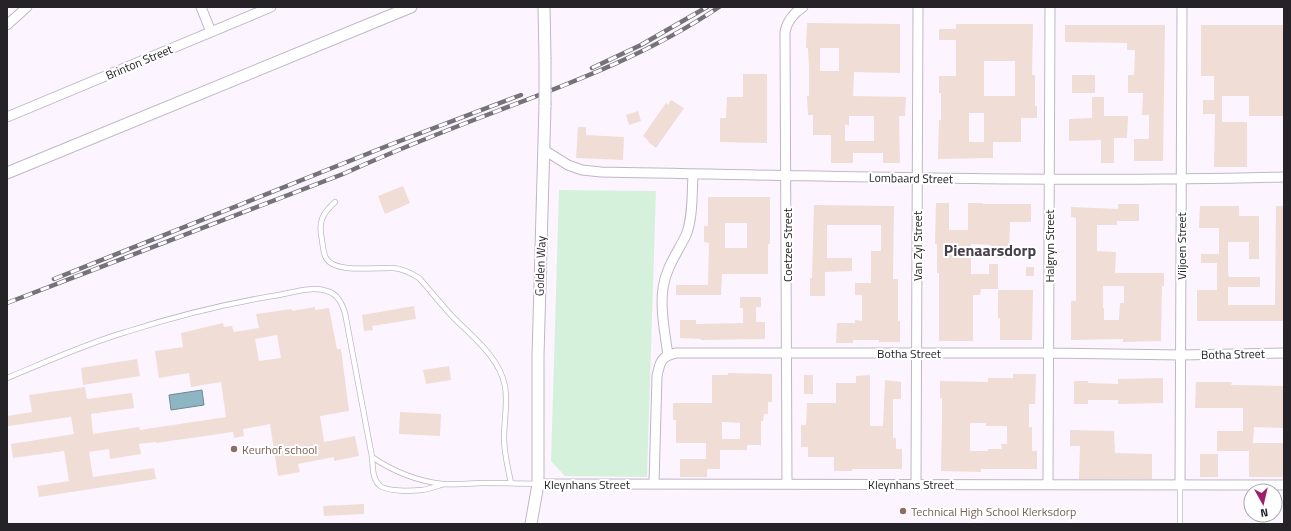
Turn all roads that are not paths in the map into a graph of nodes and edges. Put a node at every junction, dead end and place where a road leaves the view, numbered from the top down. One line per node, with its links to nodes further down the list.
1 (27, 7): 10 (street)
2 (201, 7): 11 (street)
3 (271, 7): 11 (street, Brinton Street)
4 (410, 7): 14 (street)
5 (544, 7): 13 (street, Golden Way, bridge)
6 (918, 7): 18 (street, Van Zyl Street)
7 (1050, 7): 19 (street, Halgryn Street)
8 (1182, 7): 20 (street, Viljoen Street)
9 (800, 9): 16 (street, Coetzee Street)
10 (7, 25)
11 (211, 32): 12 (street, Brinton Street)
12 (7, 117)
13 (544, 150): 15 (street, Lombaard Street); 32 (street, Golden Way)
14 (7, 173)
15 (693, 174): 16 (street, Lombaard Street); 26 (street)
16 (787, 176): 18 (street, Lombaard Street); 22 (street, Coetzee Street)
17 (1284, 177): 20 (street, Lombaard Street)
18 (918, 178): 19 (street, Lombaard Street); 23 (street, Van Zyl Street)
19 (1049, 179): 20 (street, Lombaard Street); 24 (street, Halgryn Street)
20 (1182, 180): 27 (street, Viljoen Street)
21 (335, 202): 30 (lane)
22 (787, 353): 23 (street, Botha Street); 26 (street, Botha Street); 34 (street, Coetzee Street)
23 (917, 353): 24 (street, Botha Street); 35 (street, Van Zyl Street)
24 (1048, 353): 27 (street, Botha Street); 36 (street, Halgryn Street)
25 (1284, 353): 27 (street, Botha Street)
26 (668, 355): 33 (street)
27 (1181, 355): 37 (street, Viljoen Street)
28 (7, 378): 29 (lane)
29 (372, 458): 31 (lane); 31 (lane)
30 (511, 483): 31 (lane); 32 (lane)
31 (444, 484)
32 (538, 484): 33 (street, Kleynhans Street); 39 (street, Golden Way)
33 (654, 484): 34 (street, Kleynhans Street)
34 (787, 484): 35 (street, Kleynhans Street)
35 (916, 484): 36 (street, Kleynhans Street)
36 (1048, 484): 37 (street, Kleynhans Street)
37 (1180, 484): 38 (street, Kleynhans Street); 40 (lane)
38 (1284, 485)
39 (531, 524)
40 (1180, 524)

